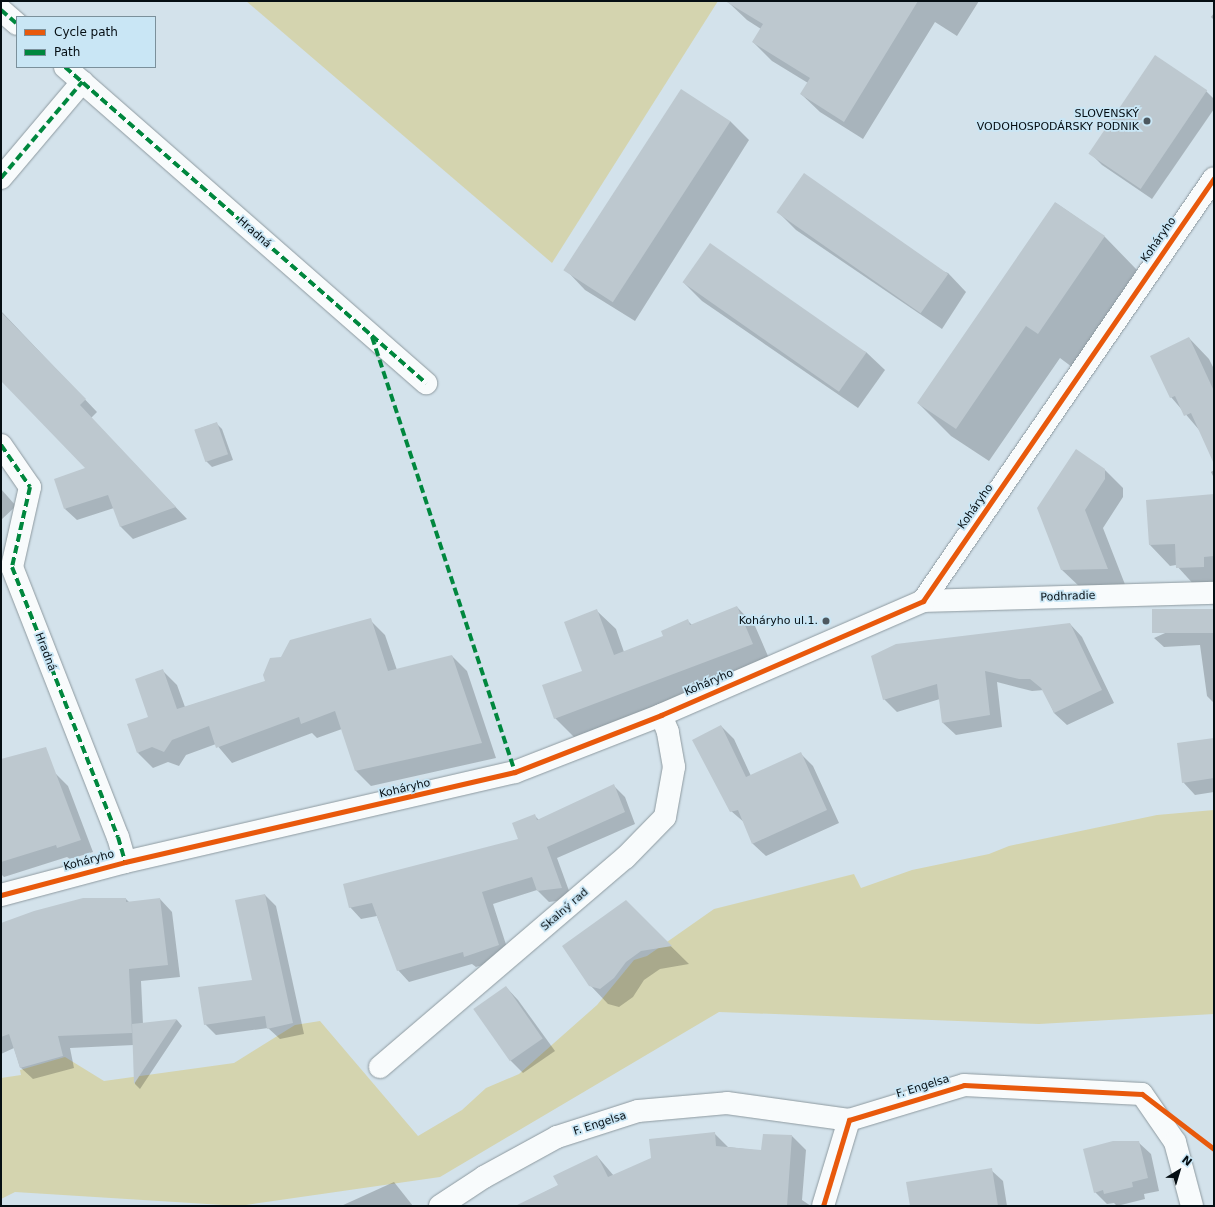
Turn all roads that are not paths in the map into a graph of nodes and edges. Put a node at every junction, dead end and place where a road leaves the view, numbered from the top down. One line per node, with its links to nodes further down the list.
1 (1, 10): 2 (street)
2 (16, 23)
3 (66, 68): 4 (street, Hradná)
4 (82, 82): 5 (street); 7 (street, Hradná)
5 (1, 178)
6 (1214, 178): 10 (street, Koháryho)
7 (426, 383)
8 (1, 445): 12 (street, Hradná)
9 (1214, 593): 10 (street, Podhradie)
10 (923, 601): 11 (street, Koháryho)
11 (661, 715): 12 (street, Koháryho); 14 (street, Skalný rad)
12 (125, 862): 13 (street, Koháryho)
13 (1, 895)
14 (380, 1066)
15 (849, 1120): 16 (street, F. Engelsa); 17 (street); 18 (street, F. Engelsa)
16 (440, 1206)
17 (823, 1206)
18 (1192, 1206)

